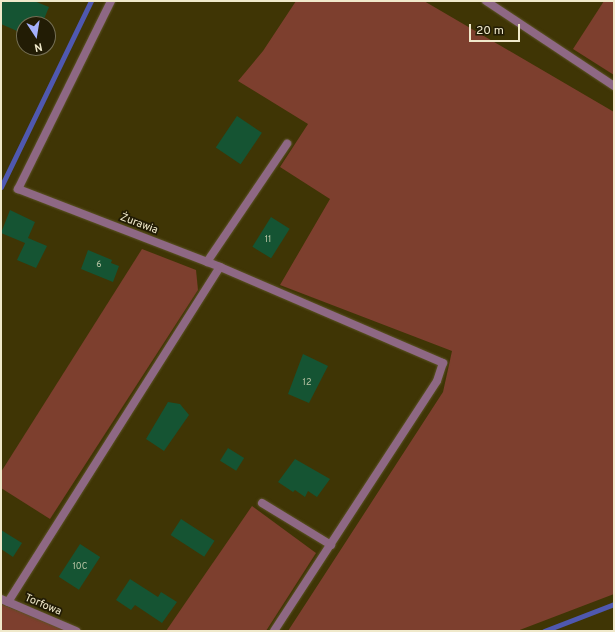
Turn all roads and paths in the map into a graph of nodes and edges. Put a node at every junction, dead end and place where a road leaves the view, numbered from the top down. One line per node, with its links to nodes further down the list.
1 (111, 1): 5 (street, Żurawia)
2 (486, 1): 3 (street)
3 (614, 86)
4 (287, 144): 5 (street)
5 (207, 262): 6 (street, Żurawia)
6 (220, 267): 8 (street, Żurawia); 9 (street)
7 (262, 503): 8 (street)
8 (331, 545): 11 (street)
9 (5, 601): 10 (street, Torfowa)
10 (76, 631)
11 (274, 631)

